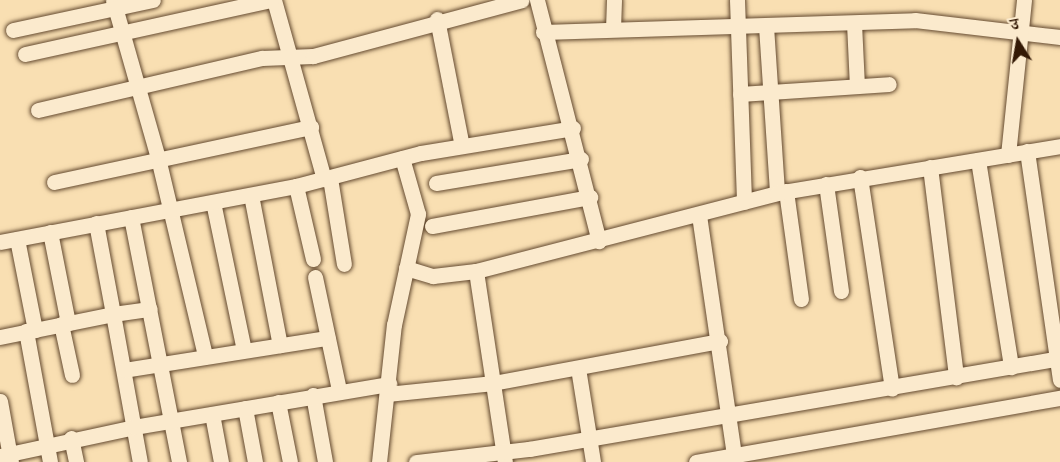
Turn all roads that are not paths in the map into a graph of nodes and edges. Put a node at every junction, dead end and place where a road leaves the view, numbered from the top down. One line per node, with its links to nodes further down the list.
1 (153, 0): 8 (street)
2 (272, 0): 17 (street); 20 (street)
3 (522, 0): 9 (street)
4 (537, 0): 15 (street)
5 (614, 0): 13 (street)
6 (737, 0): 11 (street)
7 (1024, 0): 16 (street)
8 (114, 4): 14 (street); 17 (street)
9 (437, 19): 20 (street); 29 (street)
10 (854, 23): 12 (street); 16 (street); 22 (street)
11 (738, 26): 12 (street); 13 (street); 25 (street)
12 (766, 26): 24 (street)
13 (613, 29): 15 (street)
14 (13, 30)
15 (543, 32): 28 (street)
16 (1020, 34): 18 (street); 32 (street)
17 (124, 35): 19 (street); 23 (street)
18 (1060, 37)
19 (26, 54)
20 (289, 54): 23 (street); 27 (street)
21 (889, 84): 22 (street)
22 (857, 86): 24 (street)
23 (140, 89): 26 (street); 34 (street)
24 (767, 93): 25 (street); 44 (street)
25 (740, 94): 48 (street)
26 (38, 110)
27 (311, 127): 34 (street); 39 (street)
28 (573, 128): 29 (street); 35 (street)
29 (462, 146): 33 (street)
30 (1060, 146): 31 (street)
31 (1028, 152): 32 (street); 75 (street)
32 (1008, 155): 36 (street)
33 (410, 156): 39 (street); 60 (street)
34 (158, 158): 40 (street); 49 (street)
35 (581, 159): 41 (street); 46 (street)
36 (978, 160): 37 (street); 77 (street)
37 (930, 167): 38 (street); 81 (street)
38 (860, 177): 42 (street); 84 (street)
39 (327, 179): 43 (street); 59 (street)
40 (54, 182)
41 (436, 183)
42 (826, 184): 44 (street); 63 (street)
43 (296, 186): 45 (street); 58 (street)
44 (781, 192): 48 (street); 64 (street)
45 (251, 195): 47 (street); 72 (street)
46 (590, 197): 53 (street); 56 (street)
47 (213, 202): 49 (street); 73 (street)
48 (744, 202): 50 (street)
49 (171, 210): 51 (street); 74 (street)
50 (699, 215): 56 (street); 71 (street)
51 (131, 217): 52 (street); 65 (street)
52 (96, 223): 54 (street); 66 (street)
53 (432, 226)
54 (50, 232): 55 (street); 67 (street)
55 (17, 239): 57 (street); 68 (street)
56 (599, 241): 61 (street)
57 (0, 242)
58 (313, 259)
59 (344, 264)
60 (412, 270): 61 (street); 86 (street)
61 (476, 271): 83 (street)
62 (315, 277): 70 (street)
63 (842, 291)
64 (801, 299)
65 (150, 309): 66 (street); 76 (street)
66 (113, 314): 67 (street); 79 (street)
67 (65, 324): 68 (street); 80 (street)
68 (30, 330): 69 (street); 98 (street)
69 (0, 335)
70 (327, 338): 72 (street); 85 (street)
71 (720, 341): 78 (street); 93 (street)
72 (280, 345): 73 (street)
73 (244, 350): 74 (street)
74 (205, 356): 76 (street)
75 (1058, 358): 77 (street); 82 (street)
76 (161, 362): 79 (street); 94 (street)
77 (1011, 367): 81 (street)
78 (578, 368): 83 (street); 97 (street)
79 (124, 370): 95 (street)
80 (72, 375)
81 (956, 377): 84 (street)
82 (1060, 380)
83 (493, 383): 86 (street); 100 (street)
84 (892, 389): 93 (street)
85 (339, 390): 86 (street); 87 (street)
86 (389, 391): 110 (street)
87 (313, 395): 90 (street); 109 (street)
88 (1060, 398): 101 (street)
89 (0, 401): 99 (street)
90 (278, 402): 91 (street); 108 (street)
91 (245, 408): 92 (street); 107 (street)
92 (212, 414): 94 (street); 106 (street)
93 (731, 416): 97 (street); 101 (street)
94 (171, 420): 95 (street); 105 (street)
95 (134, 427): 96 (street); 104 (street)
96 (71, 438): 98 (street); 103 (street)
97 (588, 438): 100 (street); 112 (street)
98 (48, 444): 99 (street); 102 (street)
99 (7, 457)
100 (505, 457): 111 (street)
101 (734, 458): 113 (street)
102 (50, 462)
103 (76, 462)
104 (140, 462)
105 (179, 462)
106 (221, 462)
107 (255, 462)
108 (290, 462)
109 (325, 462)
110 (379, 462)
111 (416, 462)
112 (592, 462)
113 (696, 462)

